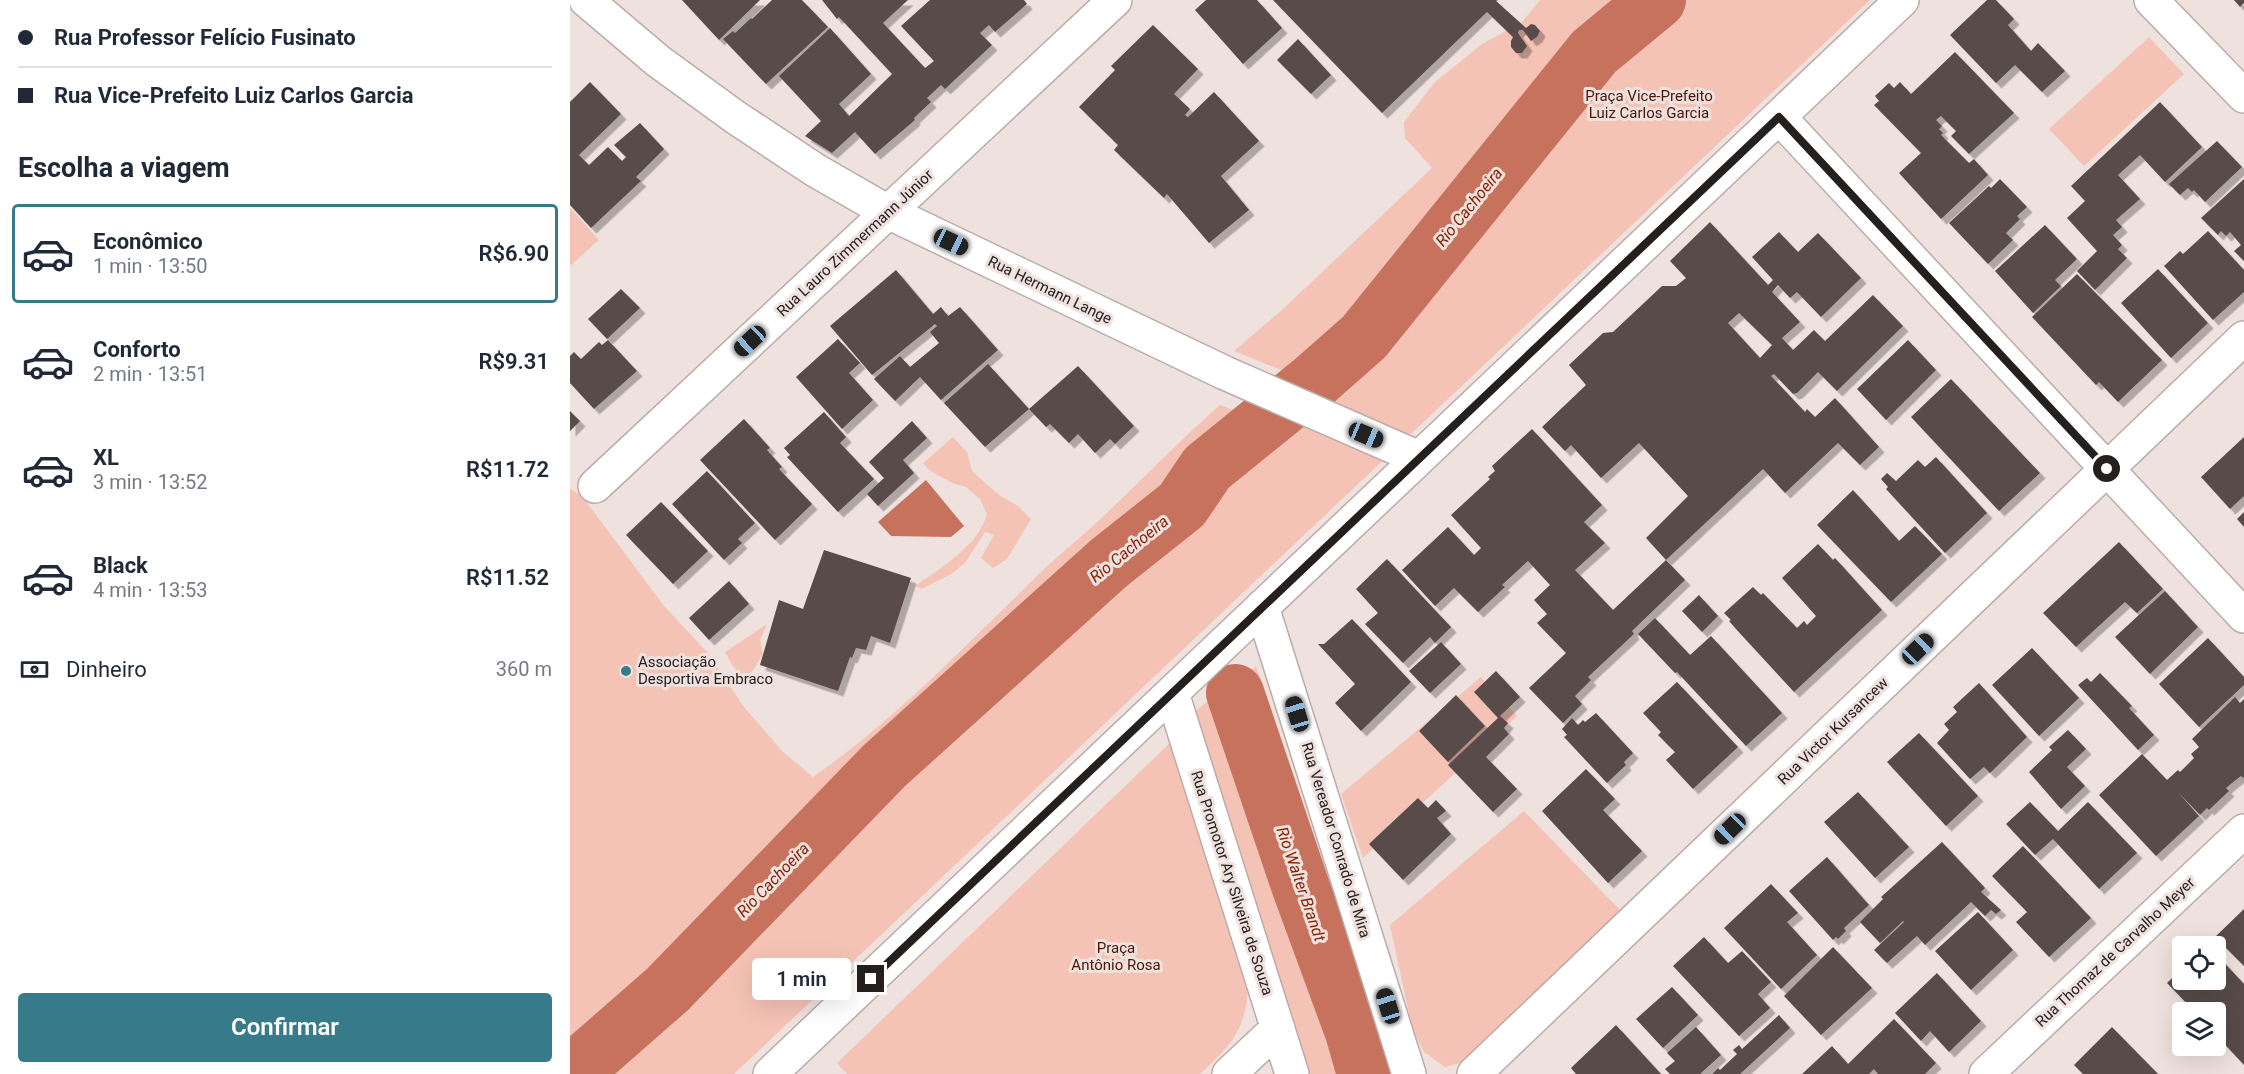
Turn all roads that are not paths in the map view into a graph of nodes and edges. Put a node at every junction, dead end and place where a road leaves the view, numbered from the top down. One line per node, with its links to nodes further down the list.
1 (1115, 0): 7 (street, Rua Lauro Zimmermann Júnior)
2 (1902, 0): 6 (street)
3 (2151, 0): 5 (street)
4 (584, 5): 7 (street, Rua Hermann Lange)
5 (2244, 96)
6 (1779, 117): 9 (street); 10 (street)
7 (888, 212): 9 (street, Rua Hermann Lange); 11 (street, Rua Lauro Zimmermann Júnior)
8 (2244, 338): 10 (street, Rua Victor Kursancew)
9 (1419, 458): 12 (street)
10 (2107, 469): 13 (street); 21 (street, Rua Victor Kursancew)
11 (595, 486)
12 (1262, 607): 14 (street); 20 (street, Rua Vereador Conrado de Mira)
13 (2244, 616)
14 (1172, 693): 16 (street, Rua Promotor Ary Silveira de Souza); 17 (street)
15 (2244, 831): 22 (street, Rua Thomaz de Carvalho Meyer)
16 (1278, 1028): 18 (street); 19 (street, Rua Promotor Ary Silveira de Souza)
17 (770, 1074)
18 (1229, 1074)
19 (1292, 1074)
20 (1409, 1074)
21 (1474, 1074)
22 (1986, 1074)

